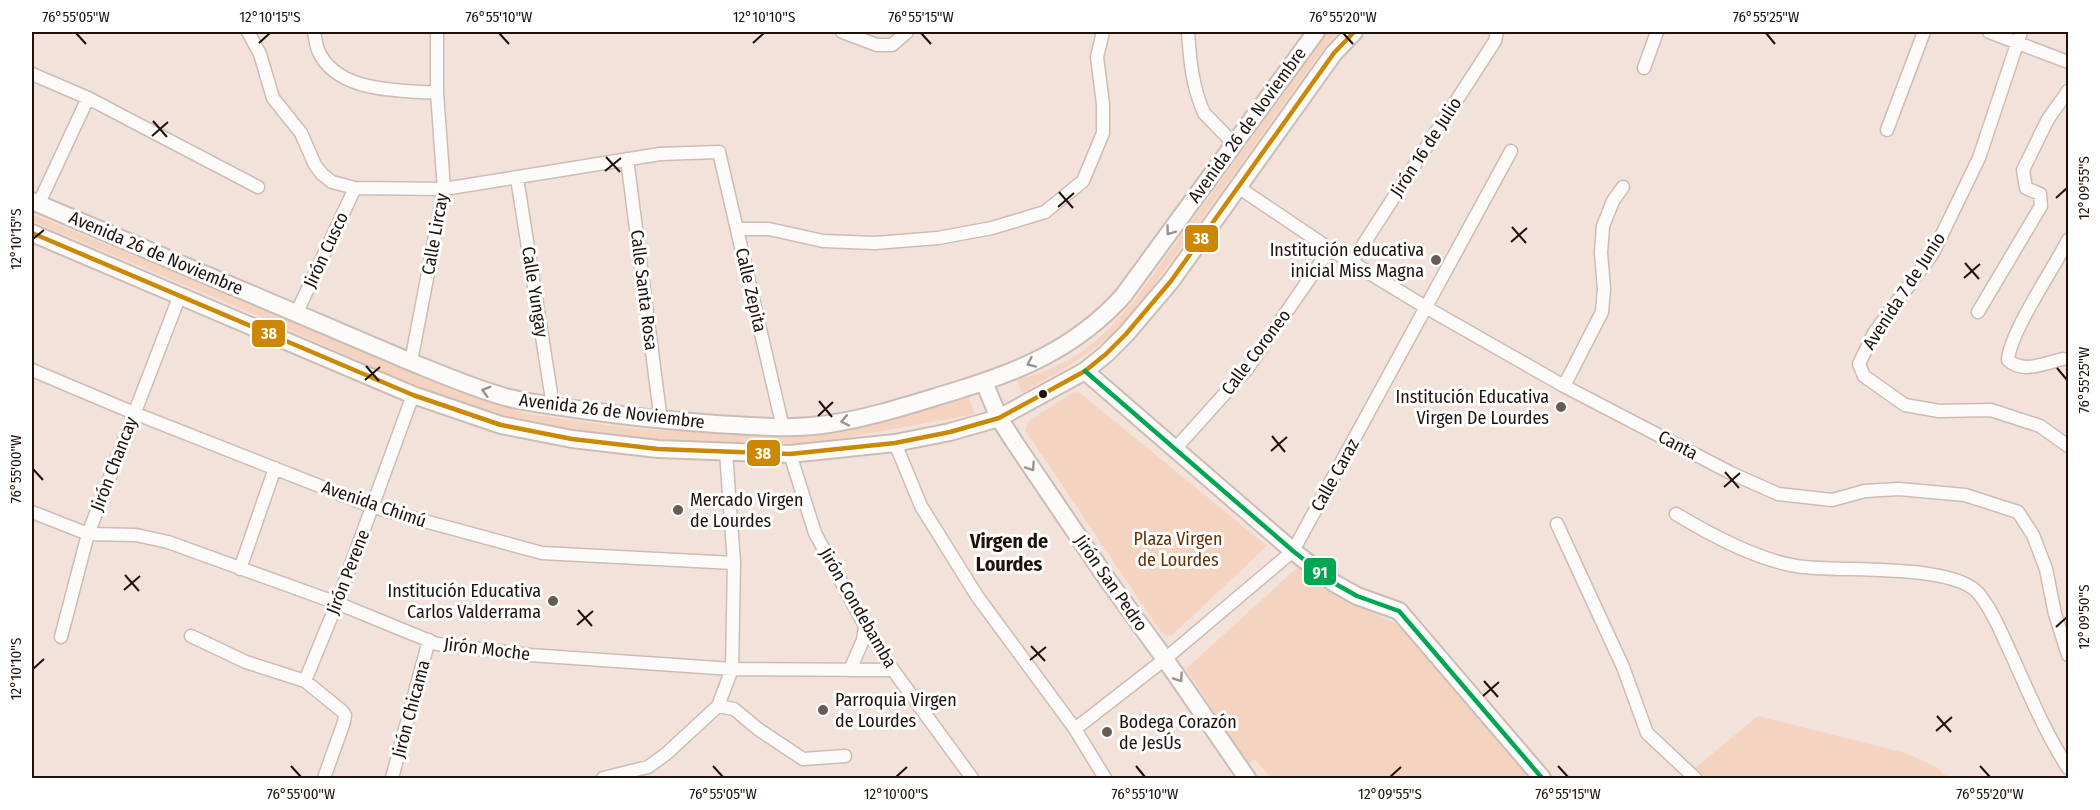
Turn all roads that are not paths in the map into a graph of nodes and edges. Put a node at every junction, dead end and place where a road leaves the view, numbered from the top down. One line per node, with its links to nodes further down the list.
1 (248, 32): 28 (street)
2 (314, 32): 19 (street)
3 (437, 32): 19 (street, Calle Lircay)
4 (842, 32): 5 (street)
5 (906, 32)
6 (1103, 32): 32 (street)
7 (1188, 32): 22 (street)
8 (1316, 32): 22 (main road, Avenida 26 de Noviembre)
9 (1354, 32): 29 (main road, Avenida 26 de Noviembre)
10 (1497, 32): 36 (street, Jirón 16 de Julio)
11 (1657, 32): 16 (street)
12 (1924, 32): 21 (street)
13 (1989, 32): 14 (street)
14 (2019, 37): 15 (street); 54 (street, Avenida 7 de Junio)
15 (2068, 62)
16 (1644, 68)
17 (32, 74): 20 (street)
18 (2068, 91): 40 (street)
19 (437, 93): 30 (street, Calle Lircay)
20 (88, 99): 26 (street); 31 (street)
21 (1887, 130)
22 (1234, 144): 45 (main road, Avenida 26 de Noviembre, one-way to 45)
23 (1511, 151): 38 (street, Calle Caraz)
24 (627, 159): 25 (street); 32 (street, Calle Zepita); 51 (street, Calle Santa Rosa)
25 (517, 178): 30 (street); 48 (street, Calle Yungay)
26 (258, 187)
27 (1623, 187): 46 (street)
28 (355, 188): 30 (street); 39 (street, Jirón Cusco)
29 (1238, 188): 35 (street, Canta); 44 (main road, Avenida 26 de Noviembre)
30 (444, 189): 42 (street, Calle Lircay)
31 (35, 202): 39 (main road, Avenida 26 de Noviembre)
32 (737, 229): 52 (street, Calle Zepita)
33 (32, 233): 37 (main road, Avenida 26 de Noviembre)
34 (2068, 240): 41 (street)
35 (1330, 249): 36 (street, Canta); 55 (street, Calle Coroneo)
36 (1352, 262): 38 (street, Canta)
37 (180, 295): 47 (main road, Avenida 26 de Noviembre); 49 (street, Jirón Chancay)
38 (1426, 308): 46 (street, Canta); 64 (street, Calle Caraz)
39 (297, 312): 42 (main road, Avenida 26 de Noviembre)
40 (1978, 312)
41 (2066, 358)
42 (411, 362): 48 (main road, Avenida 26 de Noviembre, one-way to 42)
43 (32, 370): 49 (street, Avenida Chimú)
44 (1085, 371): 50 (main road, Avenida 26 de Noviembre); 55 (main road)
45 (984, 382): 50 (main road, Jirón San Pedro); 52 (main road, Avenida 26 de Noviembre, one-way to 52)
46 (1564, 386): 72 (street, Canta)
47 (413, 395): 56 (main road, Avenida 26 de Noviembre); 59 (street, Jirón Perene)
48 (553, 406): 51 (main road, Avenida 26 de Noviembre)
49 (134, 413): 58 (street, Avenida Chimú); 63 (street, Jirón Chancay)
50 (999, 418): 53 (main road, Avenida 26 de Noviembre); 73 (main road, Jirón San Pedro, one-way to 73)
51 (662, 421): 52 (main road, Avenida 26 de Noviembre)
52 (783, 428)
53 (895, 443): 57 (main road, Avenida 26 de Noviembre); 79 (street)
54 (2068, 447)
55 (1175, 449): 64 (main road)
56 (726, 452): 57 (main road, Avenida 26 de Noviembre); 65 (street)
57 (790, 454): 68 (street, Jirón Condebamba)
58 (275, 468): 59 (street, Avenida Chimú); 66 (street)
59 (373, 507): 65 (street, Avenida Chimú); 67 (street, Jirón Perene)
60 (32, 512): 63 (street, Jirón Moche)
61 (1676, 514): 81 (street)
62 (1557, 524): 89 (street)
63 (88, 534): 66 (street, Jirón Moche); 70 (street, Jirón Chancay)
64 (1293, 551): 73 (street, Calle Caraz); 88 (main road)
65 (734, 563): 74 (street)
66 (240, 569): 67 (street, Jirón Moche)
67 (337, 603): 71 (street, Jirón Moche); 77 (street, Jirón Perene)
68 (865, 626): 75 (street); 76 (street, Jirón Condebamba)
69 (191, 636): 77 (street)
70 (61, 638)
71 (429, 640): 74 (street, Jirón Moche); 83 (street, Jirón Chicama)
72 (2068, 656)
73 (1165, 659): 79 (street, Calle Caraz); 87 (main road, Jirón San Pedro, one-way to 87)
74 (732, 669): 75 (street, Jirón Moche); 78 (street)
75 (850, 670): 76 (street, Jirón Moche)
76 (893, 670): 85 (street, Jirón Condebamba)
77 (305, 681): 82 (street)
78 (718, 706): 80 (street); 84 (street)
79 (1075, 729): 86 (street)
80 (845, 756)
81 (2068, 768)
82 (324, 778)
83 (392, 778)
84 (603, 778)
85 (972, 778)
86 (1105, 778)
87 (1247, 778)
88 (1542, 778)
89 (1695, 778)

